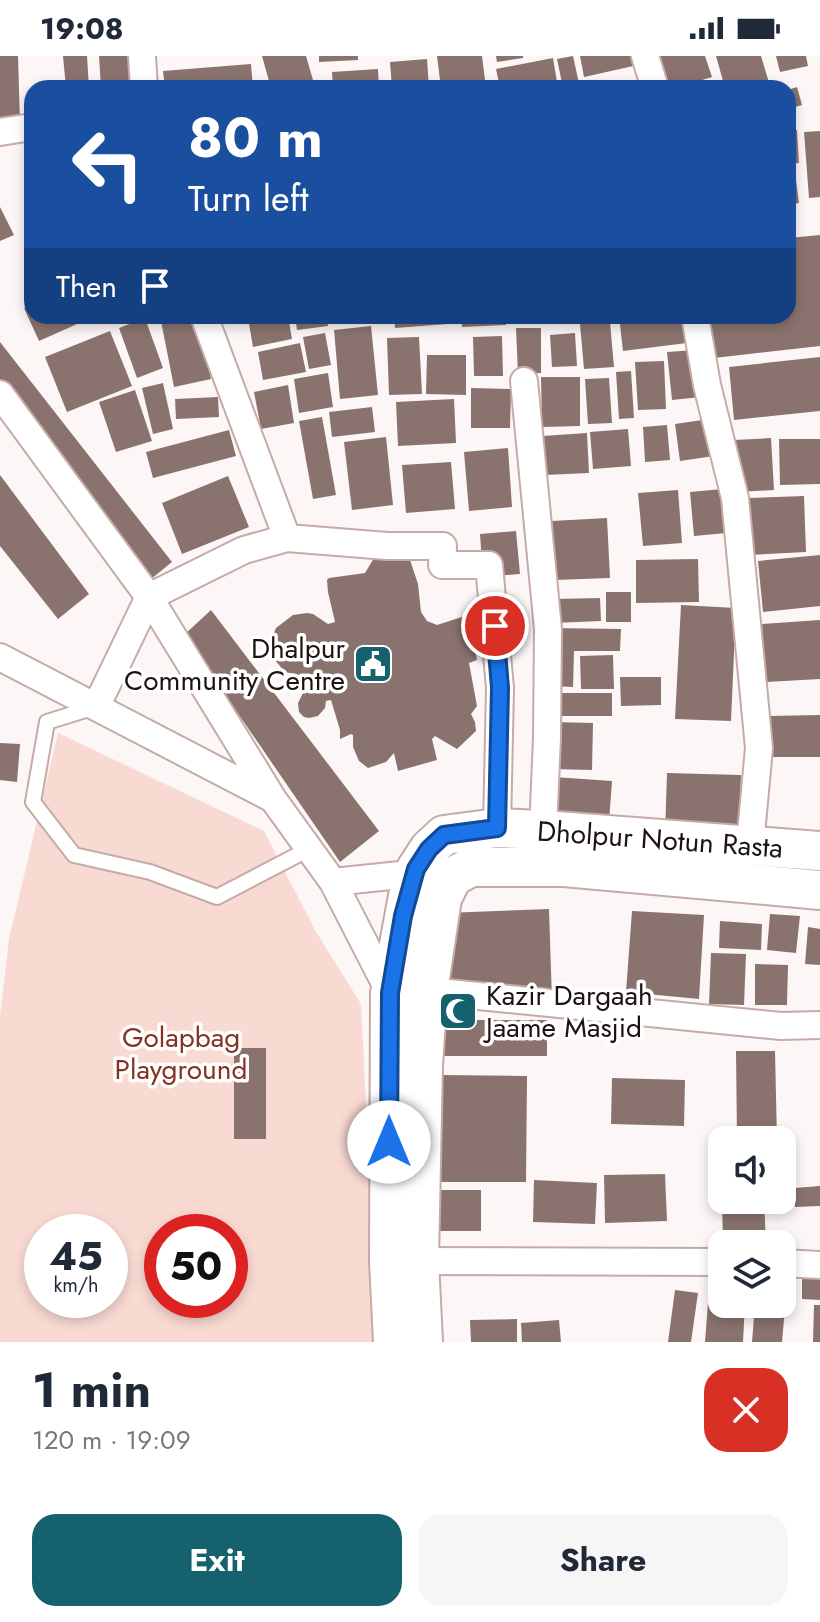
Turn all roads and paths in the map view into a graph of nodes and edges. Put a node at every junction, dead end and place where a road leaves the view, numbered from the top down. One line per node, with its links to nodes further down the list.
1 (142, 56): 3 (street)
2 (645, 56): 4 (street)
3 (144, 80)
4 (652, 80)
5 (24, 128): 6 (street)
6 (0, 132)
7 (207, 324): 11 (street)
8 (696, 324): 18 (street)
9 (524, 381): 17 (street)
10 (0, 394): 12 (street)
11 (287, 538): 12 (street); 16 (street)
12 (149, 597): 14 (street); 15 (street)
13 (0, 657): 14 (street)
14 (96, 707): 15 (street); 19 (lane)
15 (273, 799): 19 (street)
16 (497, 828): 17 (main road, Dholpur Notun Rasta); 22 (main road, Dholpur Notun Rasta)
17 (543, 830): 18 (main road, Dholpur Notun Rasta)
18 (750, 845): 20 (main road, Dholpur Notun Rasta); 24 (main road)
19 (309, 849): 23 (street)
20 (820, 851)
21 (471, 867): 22 (street); 24 (main road, Dholpur Notun Rasta); 26 (main road, Dholpur Notun Rasta)
22 (414, 873): 23 (street); 27 (main road, Dholpur Notun Rasta)
23 (333, 882): 27 (street)
24 (746, 884): 25 (main road, Dholpur Notun Rasta)
25 (820, 890)
26 (428, 991): 27 (street); 28 (street); 29 (main road, Dholpur Notun Rasta)
27 (390, 993): 29 (main road, Dholpur Notun Rasta)
28 (820, 1025)
29 (404, 1261): 30 (street); 33 (main road, Dholpur Notun Rasta); 34 (main road, Dholpur Notun Rasta)
30 (708, 1262)
31 (796, 1264): 32 (street)
32 (820, 1265)
33 (393, 1342)
34 (423, 1342)

